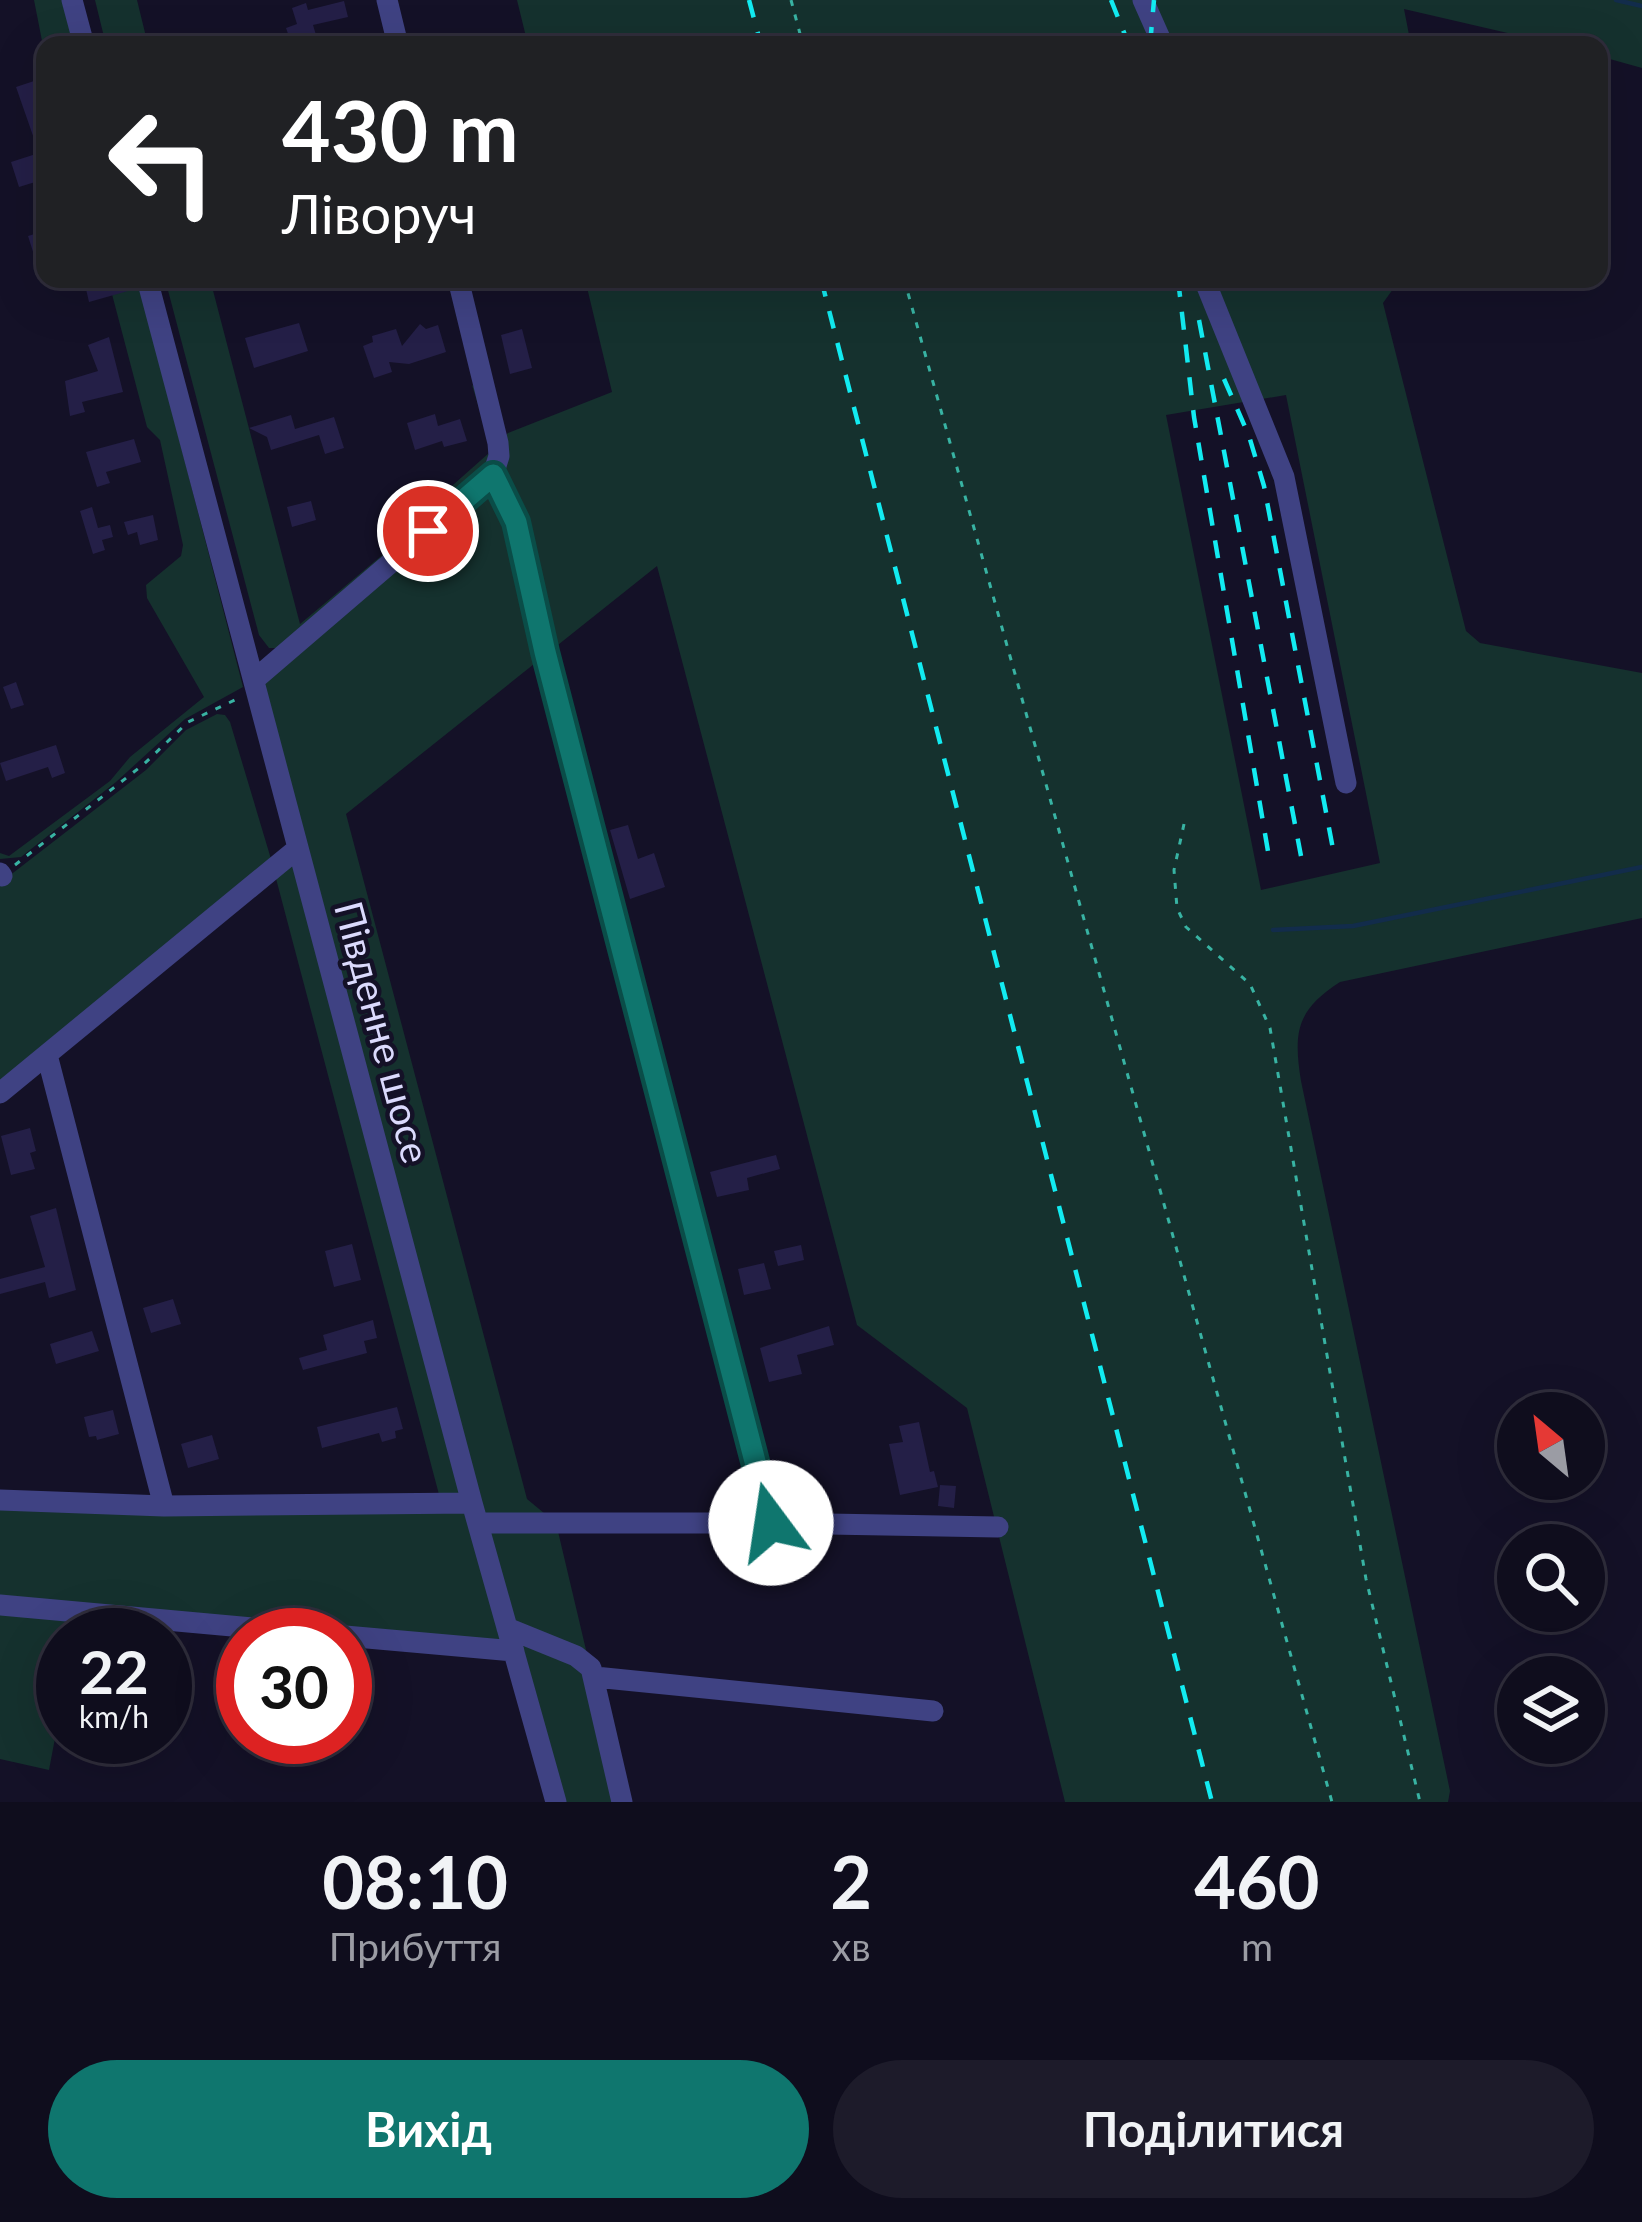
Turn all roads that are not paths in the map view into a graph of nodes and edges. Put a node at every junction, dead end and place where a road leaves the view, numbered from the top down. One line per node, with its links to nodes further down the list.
1 (72, 0): 4 (street)
2 (387, 0): 5 (street)
3 (1143, 0): 6 (street)
4 (82, 36)
5 (396, 36)
6 (1159, 36)
7 (149, 288): 11 (street, Південне шосе)
8 (460, 288): 10 (street)
9 (1208, 288): 12 (street)
10 (493, 475): 11 (street); 19 (street)
11 (256, 688): 13 (street, Південне шосе)
12 (1346, 783)
13 (297, 849): 14 (street); 18 (street, Південне шосе)
14 (47, 1055): 15 (street); 17 (street)
15 (0, 1094)
16 (0, 1500): 17 (street)
17 (164, 1505): 18 (street)
18 (475, 1513): 19 (street); 23 (street, Південне шосе)
19 (771, 1523): 20 (street)
20 (998, 1527)
21 (0, 1605): 22 (street)
22 (216, 1625)
23 (507, 1628): 25 (street, Південне шосе); 26 (street)
24 (372, 1638): 25 (street)
25 (514, 1651): 28 (street, Південне шосе)
26 (595, 1677): 27 (street); 29 (street)
27 (933, 1711)
28 (556, 1802)
29 (622, 1802)

